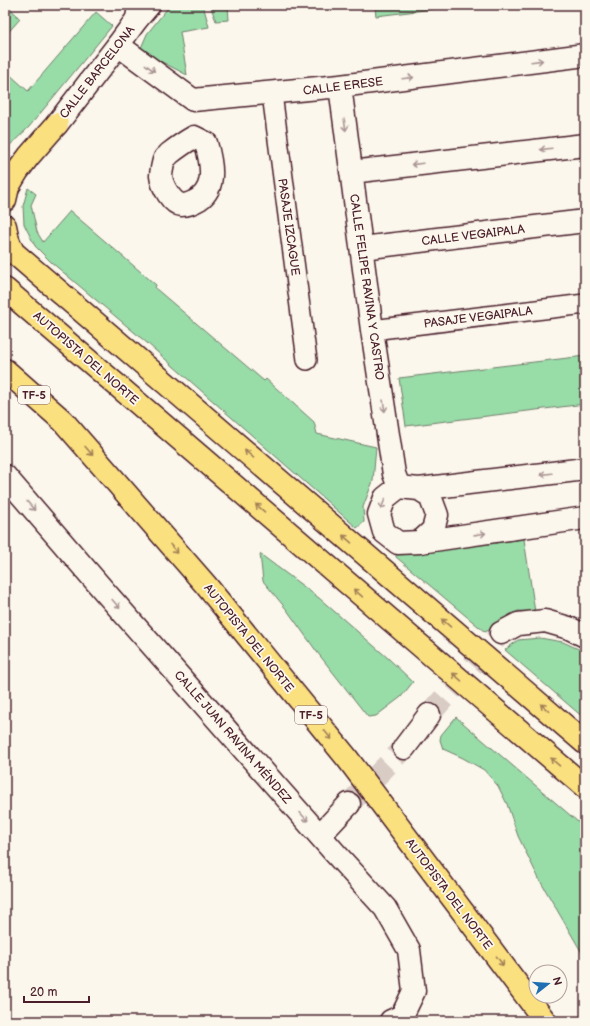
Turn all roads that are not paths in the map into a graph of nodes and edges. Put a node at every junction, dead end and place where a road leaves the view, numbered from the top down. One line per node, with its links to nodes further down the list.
1 (142, 9): 2 (street, CALLE BARCELONA)
2 (118, 45): 5 (street, CALLE ERESE, one-way to 5); 6 (street, CALLE BARCELONA)
3 (585, 55): 4 (street, CALLE ERESE, one-way to 3)
4 (340, 86): 5 (street, CALLE ERESE); 9 (street, CALLE FELIPE RAVINA Y CASTRO, one-way to 9)
5 (272, 94): 17 (street, PASAJE IZCAGUE)
6 (57, 124): 8 (highway); 10 (highway)
7 (585, 145): 9 (street, one-way to 9)
8 (5, 163)
9 (351, 172): 13 (street, CALLE FELIPE RAVINA Y CASTRO)
10 (5, 200)
11 (585, 221): 13 (street, CALLE VEGAIPALA)
12 (5, 226): 27 (highway, one-way to 12)
13 (362, 248): 16 (street, CALLE FELIPE RAVINA Y CASTRO)
14 (5, 289): 29 (highway, AUTOPISTA DEL NORTE, one-way to 14)
15 (585, 304): 16 (street, PASAJE VEGAIPALA)
16 (372, 330): 21 (street, CALLE FELIPE RAVINA Y CASTRO, one-way to 21)
17 (307, 360)
18 (5, 370): 33 (highway, AUTOPISTA DEL NORTE / TF-5, one-way to 33)
19 (585, 469): 21 (street, one-way to 21)
20 (5, 476): 31 (street, CALLE JUAN RAVINA MÉNDEZ, one-way to 31)
21 (409, 488): 23 (street); 23 (street, one-way to 23)
22 (585, 518): 23 (street, one-way to 22)
23 (420, 542)
24 (501, 633): 25 (street)
25 (585, 636)
26 (430, 715): 28 (street)
27 (585, 743)
28 (404, 748)
29 (585, 787)
30 (349, 804): 31 (street)
31 (320, 835): 32 (street, CALLE JUAN RAVINA MÉNDEZ)
32 (396, 1019)
33 (545, 1021)

